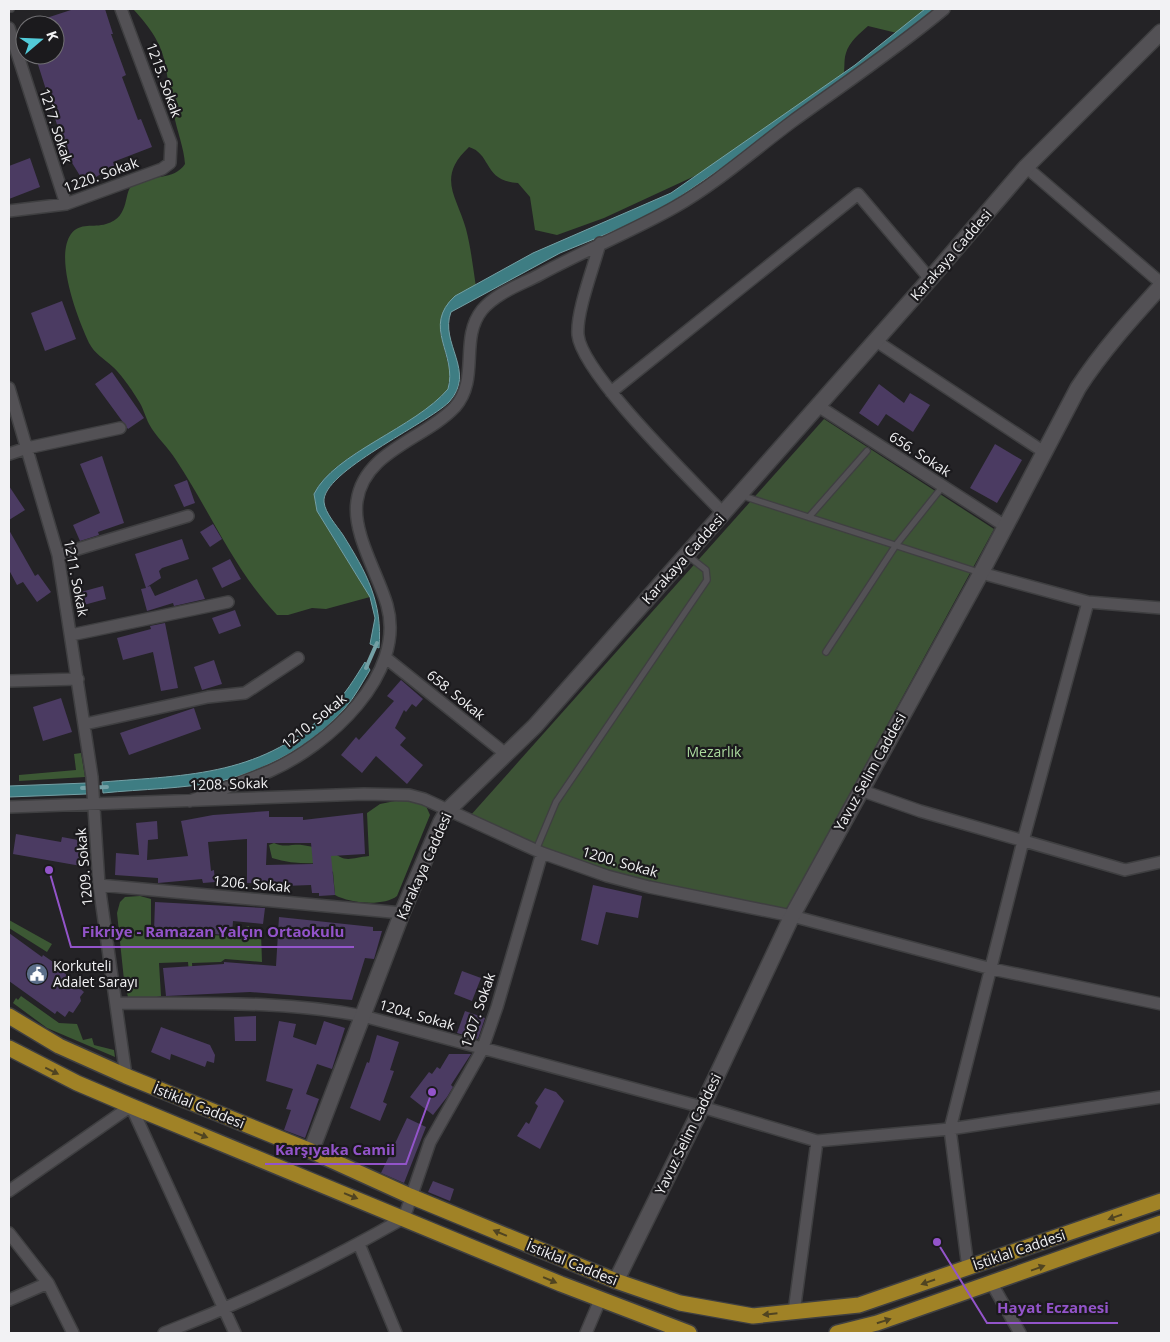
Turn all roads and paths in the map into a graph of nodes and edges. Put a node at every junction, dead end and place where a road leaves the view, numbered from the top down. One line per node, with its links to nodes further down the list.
1 (121, 9): 5 (street, 1215. Sokak)
2 (944, 9): 9 (street, 1210. Sokak)
3 (9, 28): 7 (street, 1217. Sokak)
4 (1161, 32): 6 (street, Karakaya Caddesi)
5 (170, 164): 7 (street, 1220. Sokak)
6 (1026, 167): 10 (street, Karakaya Caddesi); 11 (street)
7 (66, 204): 8 (street, 1220. Sokak)
8 (9, 211)
9 (600, 243): 14 (street); 37 (street, 1210. Sokak)
10 (930, 279): 12 (street, Karakaya Caddesi); 14 (street)
11 (1161, 285): 19 (street, Yavuz Selim Caddesi)
12 (876, 341): 15 (street, Karakaya Caddesi); 19 (street)
13 (9, 388): 17 (street, 1211. Sokak)
14 (611, 392): 23 (street)
15 (818, 406): 21 (street, 656. Sokak); 22 (street, Karakaya Caddesi)
16 (120, 428): 17 (street)
17 (27, 448): 20 (street); 28 (street, 1211. Sokak)
18 (867, 451): 25 (lane)
19 (1044, 452): 26 (street, Yavuz Selim Caddesi)
20 (9, 454)
21 (943, 486): 26 (street, 656. Sokak); 27 (lane)
22 (740, 495): 23 (street, Karakaya Caddesi); 25 (lane)
23 (724, 514): 29 (street, Karakaya Caddesi)
24 (188, 516): 28 (street)
25 (809, 517): 27 (lane)
26 (1005, 526): 30 (street, Yavuz Selim Caddesi)
27 (896, 545): 30 (lane); 35 (lane)
28 (58, 555): 34 (street, 1211. Sokak)
29 (687, 555): 41 (street, Karakaya Caddesi); 49 (lane)
30 (981, 572): 32 (street); 43 (street, Yavuz Selim Caddesi)
31 (228, 602): 34 (street)
32 (1088, 602): 33 (street); 48 (street)
33 (1161, 608)
34 (71, 635): 38 (street, 1211. Sokak)
35 (826, 652)
36 (298, 658): 40 (street)
37 (386, 658): 41 (street, 658. Sokak); 44 (street, 1210. Sokak)
38 (78, 679): 39 (street); 40 (street, 1211. Sokak)
39 (9, 681)
40 (85, 724): 42 (street, 1211. Sokak)
41 (507, 755): 47 (street, Karakaya Caddesi)
42 (92, 777): 45 (street, 1209. Sokak)
43 (860, 790): 48 (street); 53 (street, Yavuz Selim Caddesi)
44 (190, 801): 45 (street, 1208. Sokak); 47 (street, 1208. Sokak)
45 (95, 804): 46 (street, 1208. Sokak); 51 (street, 1209. Sokak)
46 (9, 807)
47 (448, 810): 49 (street, 1200. Sokak); 52 (street, Karakaya Caddesi)
48 (1023, 842): 50 (street); 54 (street)
49 (539, 852): 53 (street, 1200. Sokak); 60 (street, 1207. Sokak)
50 (1161, 862)
51 (99, 885): 52 (street, 1206. Sokak); 55 (street, 1209. Sokak)
52 (402, 913): 58 (street, Karakaya Caddesi)
53 (792, 916): 54 (street, 1200. Sokak); 64 (street, Yavuz Selim Caddesi)
54 (992, 969): 56 (street, 1200. Sokak); 65 (street)
55 (116, 1002): 58 (street, 1204. Sokak); 61 (street, 1209. Sokak)
56 (1161, 1004)
57 (9, 1016): 61 (main road, İstiklal Caddesi)
58 (363, 1016): 60 (street, 1204. Sokak); 67 (street, Karakaya Caddesi)
59 (9, 1048): 63 (main road, İstiklal Caddesi, one-way to 63)
60 (482, 1050): 64 (street, 1204. Sokak); 69 (street, 1207. Sokak)
61 (126, 1076): 67 (main road, İstiklal Caddesi)
62 (1161, 1097): 65 (street)
63 (132, 1106): 68 (street); 71 (main road, İstiklal Caddesi, one-way to 71); 81 (street)
64 (702, 1107): 66 (street, 1204. Sokak); 76 (street, Yavuz Selim Caddesi)
65 (950, 1129): 66 (street); 75 (street)
66 (817, 1141): 82 (street)
67 (311, 1151): 69 (main road, İstiklal Caddesi)
68 (9, 1191)
69 (410, 1196): 71 (street, 1207. Sokak); 76 (main road, İstiklal Caddesi, one-way to 69)
70 (1161, 1201): 75 (main road, İstiklal Caddesi, one-way to 75)
71 (404, 1218): 74 (street); 80 (main road, İstiklal Caddesi, one-way to 80)
72 (1161, 1224): 78 (main road, İstiklal Caddesi, one-way to 72)
73 (9, 1233): 77 (street)
74 (358, 1244): 81 (street); 86 (street)
75 (968, 1268): 82 (main road, İstiklal Caddesi, one-way to 82)
76 (616, 1281): 82 (main road, İstiklal Caddesi, one-way to 76)
77 (48, 1283): 79 (street); 83 (street)
78 (992, 1284): 89 (main road, İstiklal Caddesi, one-way to 78); 90 (street)
79 (9, 1300)
80 (600, 1300): 87 (street); 88 (main road, İstiklal Caddesi)
81 (224, 1310): 84 (street); 85 (street)
82 (794, 1312)
83 (73, 1333)
84 (164, 1333)
85 (235, 1333)
86 (396, 1333)
87 (586, 1333)
88 (689, 1333)
89 (837, 1333)
90 (1020, 1333)

